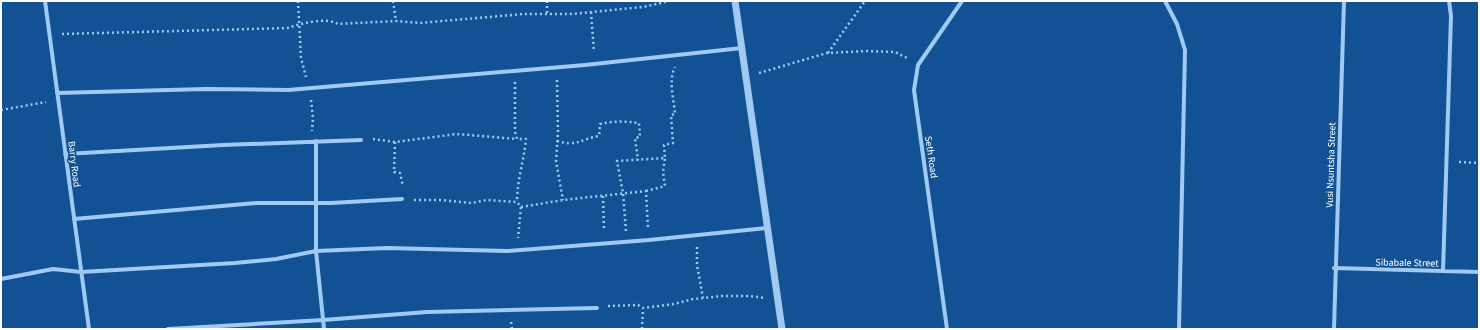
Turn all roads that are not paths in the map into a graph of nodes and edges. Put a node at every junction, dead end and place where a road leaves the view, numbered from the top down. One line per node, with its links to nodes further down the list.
1 (45, 1): 8 (street, Barry Road)
2 (735, 1): 7 (street)
3 (962, 1): 28 (street, Seth Road)
4 (1164, 1): 29 (street)
5 (1344, 1): 17 (street, Vusi Nsuntsha Street)
6 (1448, 1): 18 (street)
7 (742, 48): 8 (street); 15 (street)
8 (57, 93): 11 (street, Barry Road)
9 (361, 140): 10 (street)
10 (316, 142): 11 (street); 13 (street)
11 (65, 154): 14 (street, Barry Road)
12 (402, 199): 13 (street)
13 (316, 203): 14 (street); 16 (street)
14 (74, 219): 19 (street, Barry Road)
15 (767, 228): 16 (street); 27 (street)
16 (316, 251): 19 (street); 23 (street)
17 (1334, 268): 18 (street, Sibabale Street); 30 (street, Vusi Nsuntsha Street)
18 (1443, 271): 20 (street, Sibabale Street)
19 (82, 272): 21 (street); 24 (street, Barry Road)
20 (1479, 272)
21 (1, 279)
22 (596, 308): 23 (street)
23 (323, 320): 25 (street); 26 (street)
24 (89, 329)
25 (168, 329)
26 (324, 329)
27 (782, 329)
28 (947, 329)
29 (1179, 329)
30 (1334, 329)

